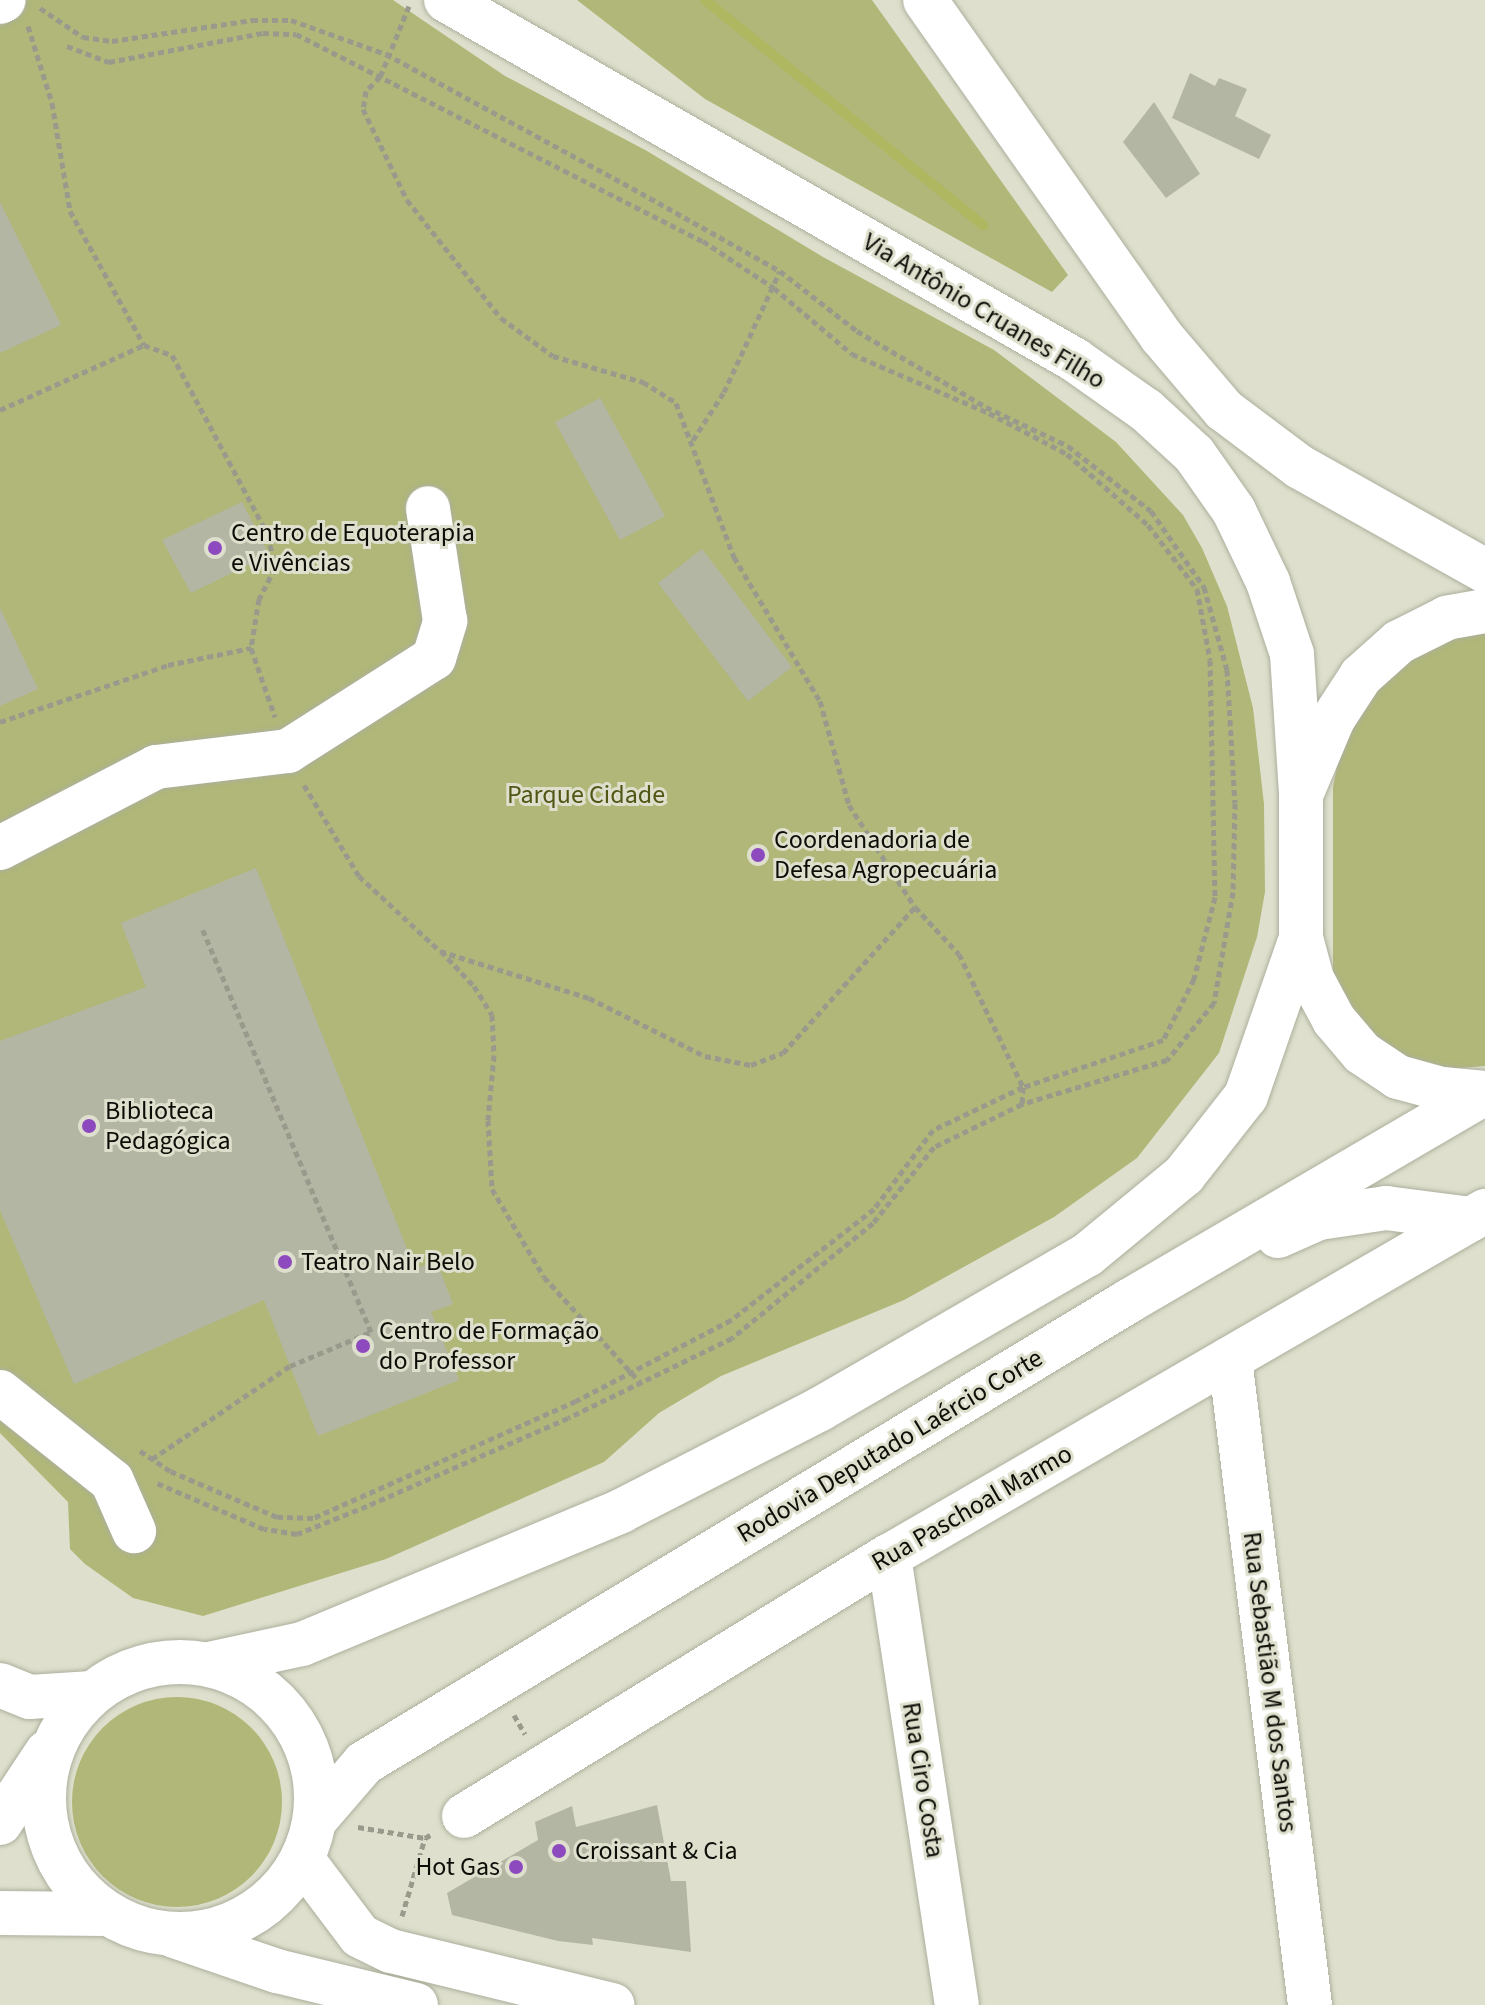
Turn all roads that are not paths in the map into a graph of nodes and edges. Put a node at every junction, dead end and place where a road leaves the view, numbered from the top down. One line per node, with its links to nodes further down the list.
1 (446, 0): 6 (main road, Via Antônio Cruanes Filho)
2 (925, 0): 4 (main road)
3 (428, 508): 7 (main road)
4 (1485, 571)
5 (1485, 611): 6 (main road)
6 (1301, 795): 8 (main road, Via Antônio Cruanes Filho)
7 (0, 848)
8 (1301, 938): 9 (main road); 16 (main road)
9 (1484, 1093): 11 (main road, Rodovia Deputado Laércio Corte)
10 (1478, 1215): 11 (main road); 12 (main road, Rua Paschoal Marmo)
11 (1129, 1301): 22 (main road, Rodovia Deputado Laércio Corte)
12 (1230, 1359): 15 (main road, Rua Paschoal Marmo); 32 (main road, Rua Sebastião M dos Santos)
13 (0, 1392): 14 (main road)
14 (134, 1531)
15 (889, 1556): 20 (main road, Rua Paschoal Marmo); 31 (main road, Rua Ciro Costa)
16 (209, 1664): 18 (main road); 22 (main road)
17 (0, 1685): 18 (main road)
18 (92, 1693): 19 (main road)
19 (57, 1737): 21 (main road); 26 (main road)
20 (464, 1816)
21 (0, 1823)
22 (308, 1839): 27 (main road); 30 (main road)
23 (0, 1886): 24 (main road)
24 (44, 1910): 25 (main road); 26 (main road)
25 (0, 1913)
26 (108, 1914): 27 (main road)
27 (168, 1934): 28 (main road)
28 (326, 1995): 29 (main road)
29 (416, 2005)
30 (613, 2005)
31 (957, 2005)
32 (1310, 2005)

